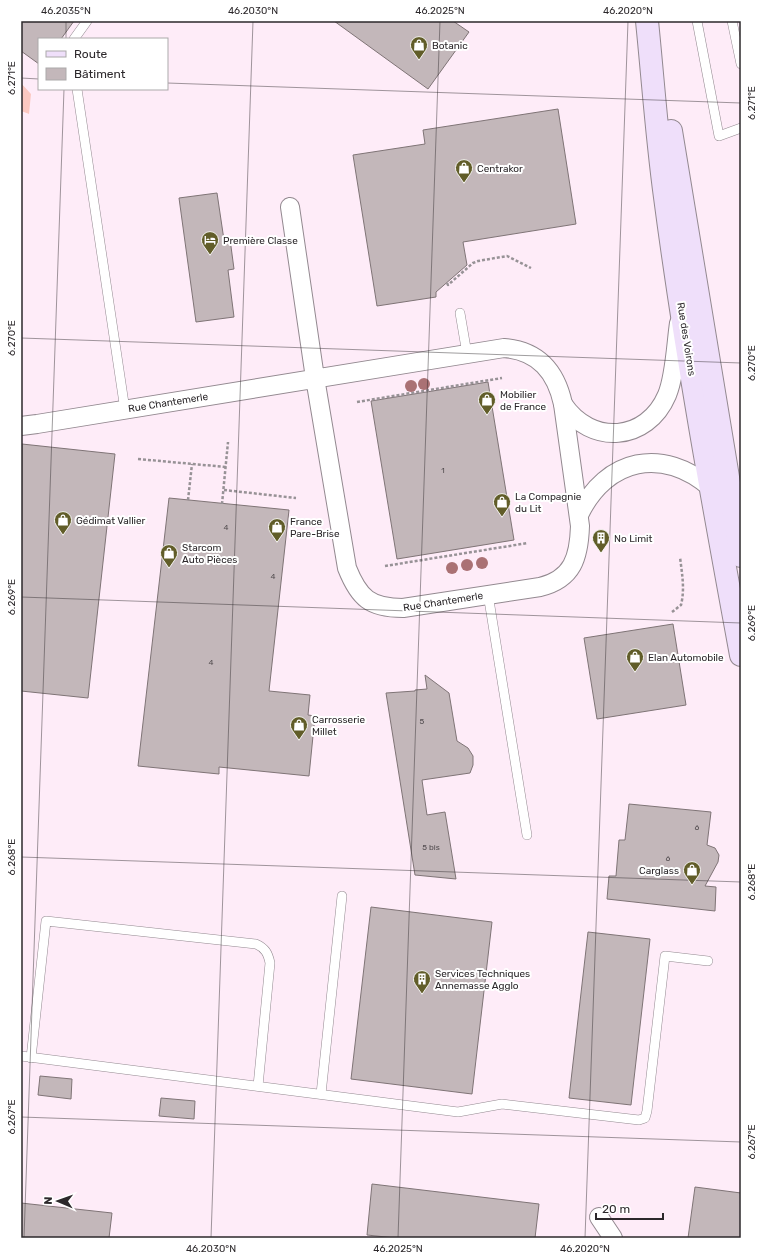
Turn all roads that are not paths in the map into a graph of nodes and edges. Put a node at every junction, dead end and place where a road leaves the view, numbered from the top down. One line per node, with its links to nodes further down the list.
1 (87, 21): 5 (lane)
2 (647, 21): 10 (street, Rue des Voirons); 19 (street, Rue des Voirons)
3 (697, 21): 8 (lane)
4 (732, 21): 6 (lane)
5 (75, 38)
6 (741, 64)
7 (77, 90): 15 (lane)
8 (741, 128)
9 (290, 207): 13 (street, Rue Chantemerle)
10 (682, 306): 14 (street, Rue Chantemerle); 17 (street, Rue des Voirons)
11 (460, 313): 12 (lane)
12 (467, 354): 13 (street, Rue Chantemerle); 14 (street, Rue Chantemerle)
13 (315, 378): 15 (street, Rue Chantemerle); 20 (street, Rue Chantemerle)
14 (563, 404): 18 (street, Rue Chantemerle)
15 (125, 410): 16 (street, Rue Chantemerle)
16 (21, 426)
17 (711, 488): 18 (street); 21 (street, Rue des Voirons)
18 (579, 515): 20 (street, Rue Chantemerle)
19 (741, 556)
20 (488, 594): 22 (lane)
21 (741, 655)
22 (526, 835)
23 (342, 896): 28 (lane)
24 (708, 961): 28 (lane)
25 (21, 1056): 26 (lane)
26 (31, 1058): 27 (lane); 27 (lane)
27 (258, 1086): 28 (lane)
28 (321, 1094)
29 (599, 1217): 30 (street)
30 (613, 1238)

